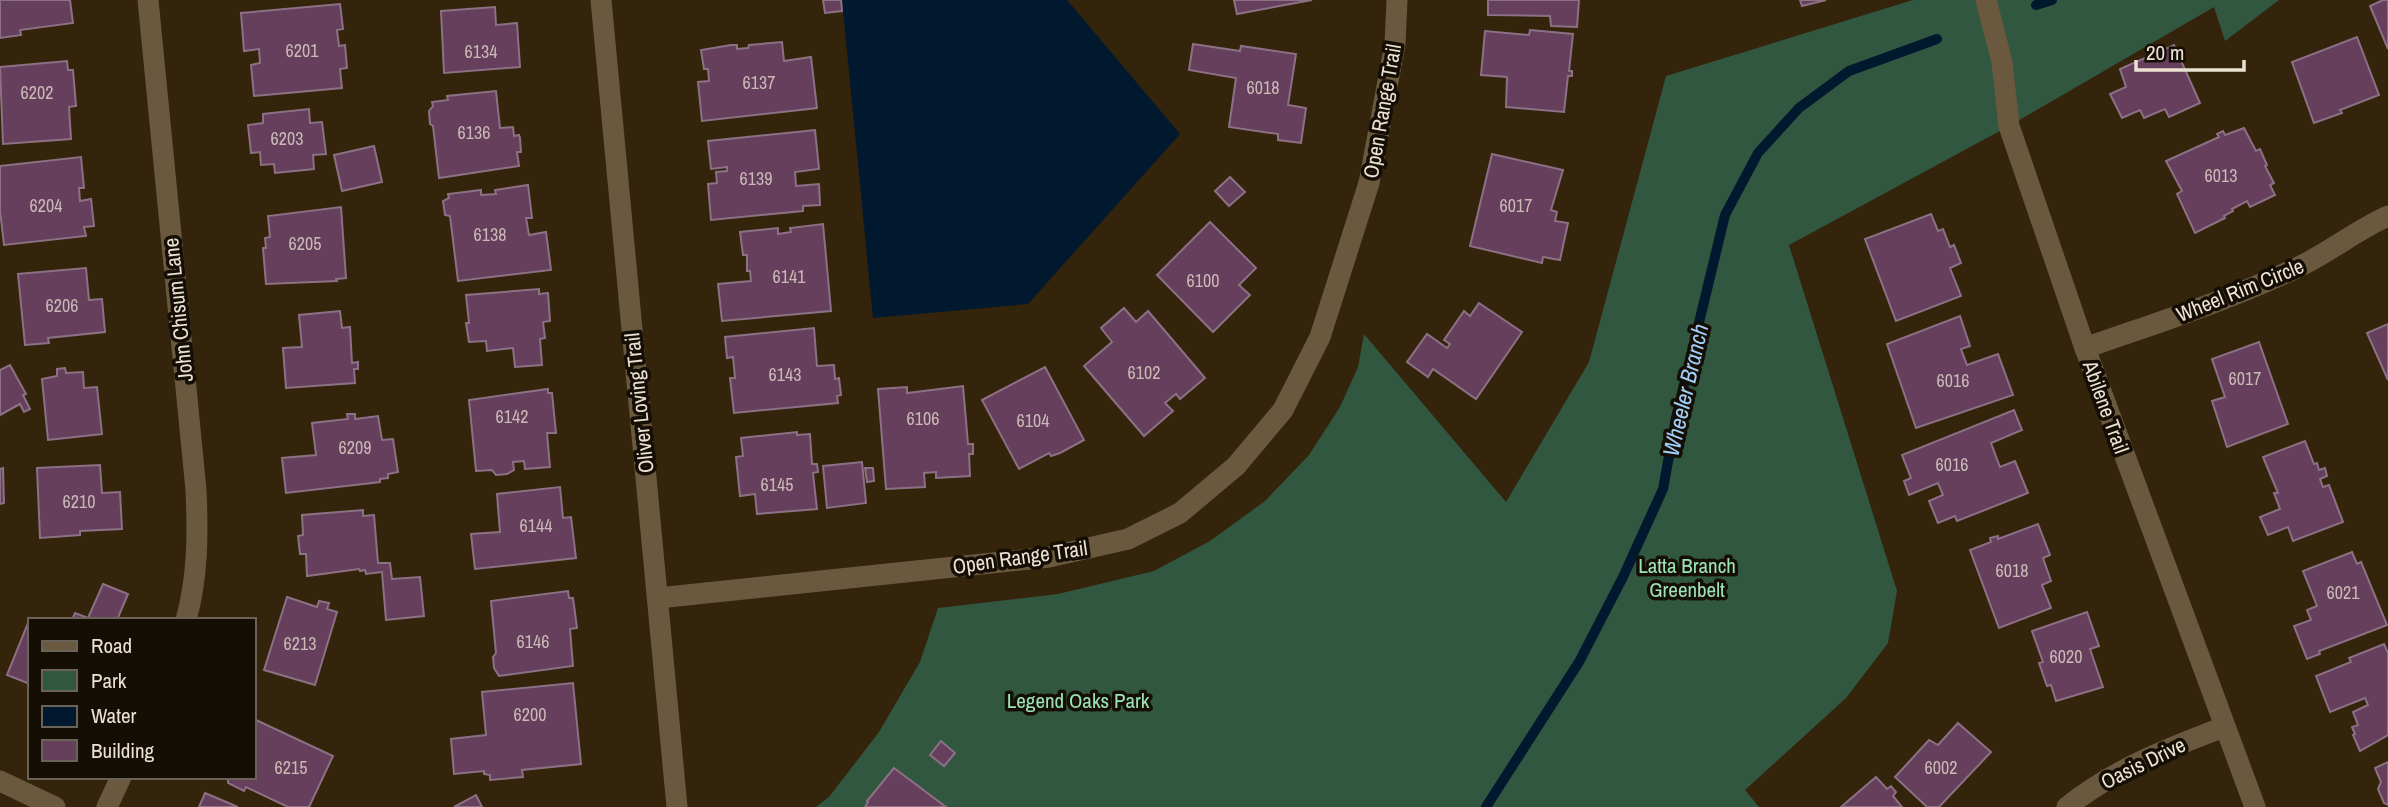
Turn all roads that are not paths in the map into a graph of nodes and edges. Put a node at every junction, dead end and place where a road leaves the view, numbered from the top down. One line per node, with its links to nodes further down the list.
1 (148, 0): 8 (street, John Chisum Lane)
2 (601, 0): 7 (street, Oliver Loving Trail)
3 (1397, 0): 7 (street, Open Range Trail)
4 (1986, 0): 6 (street, Abilene Trail)
5 (2388, 216): 6 (street, Wheel Rim Circle)
6 (2085, 348): 9 (street, Abilene Trail)
7 (658, 598): 14 (street, Oliver Loving Trail)
8 (186, 618)
9 (2224, 727): 15 (street, Oasis Drive); 16 (street, Abilene Trail)
10 (120, 779): 13 (street)
11 (0, 781): 12 (street)
12 (55, 807)
13 (107, 807)
14 (677, 807)
15 (2067, 807)
16 (2255, 807)

